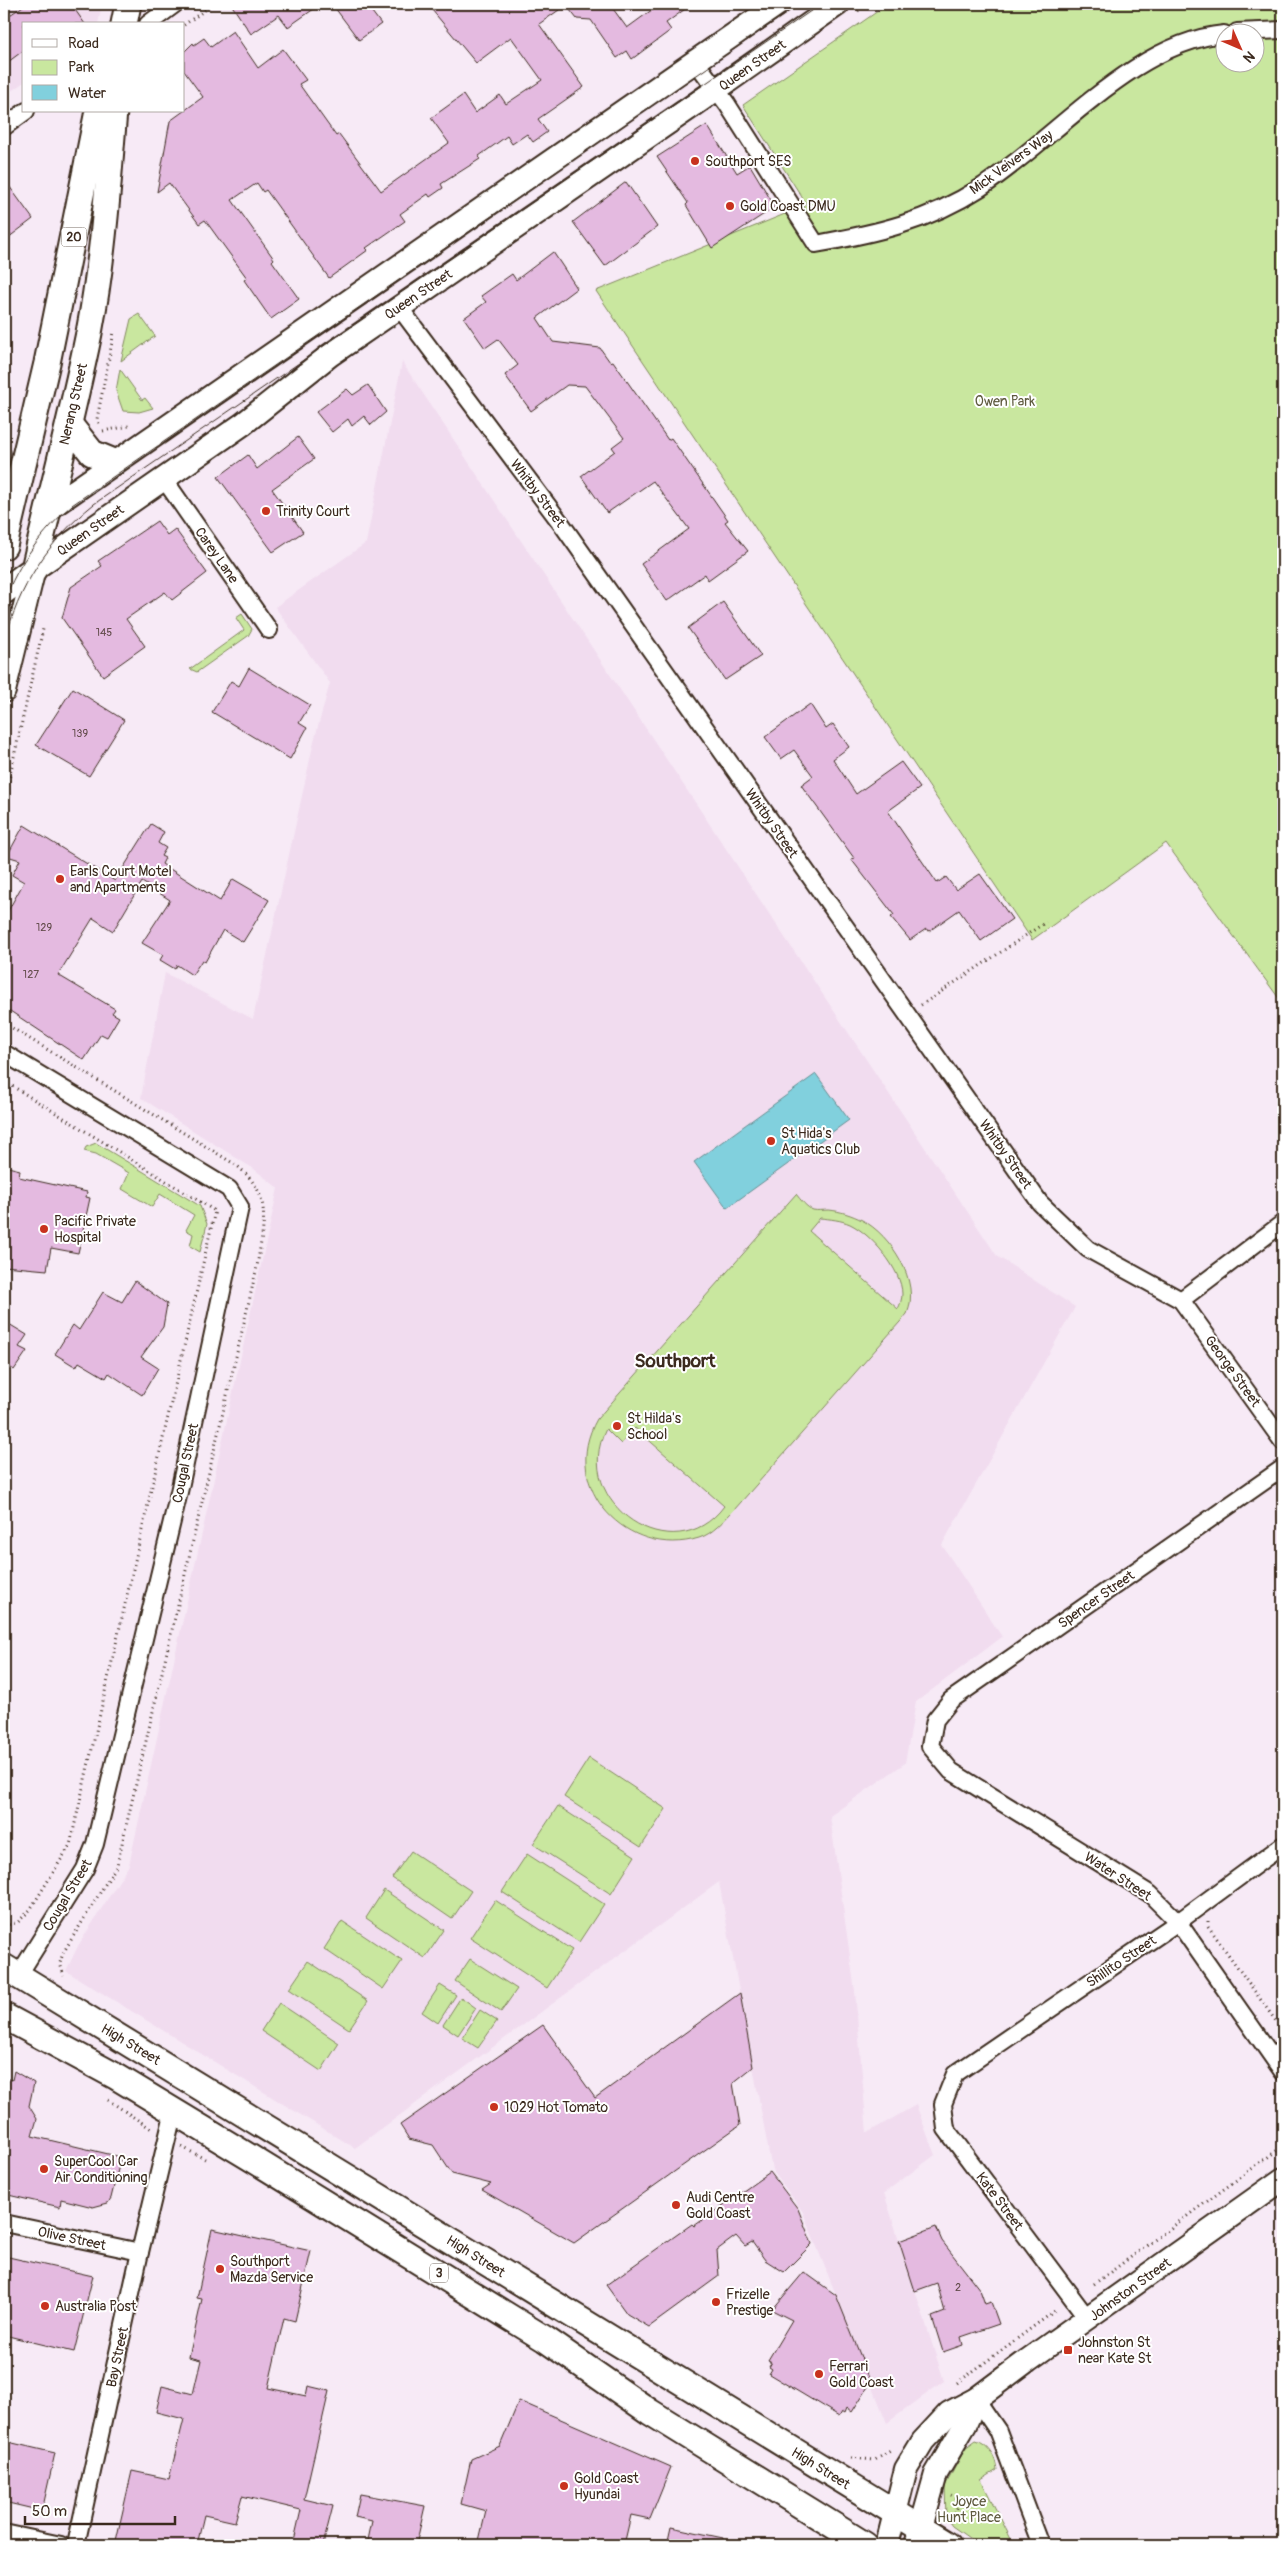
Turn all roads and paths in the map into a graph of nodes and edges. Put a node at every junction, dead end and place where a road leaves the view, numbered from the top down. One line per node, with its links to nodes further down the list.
1 (128, 4): 6 (main road)
2 (175, 4): 7 (street)
3 (213, 4): 8 (path)
4 (778, 4): 12 (street)
5 (838, 4): 13 (street, Queen Street)
6 (124, 22)
7 (151, 22)
8 (185, 24)
9 (1283, 30): 10 (street)
10 (1264, 31)
11 (1214, 36): 13 (street, Mick Veivers Way)
12 (696, 62): 13 (street, Mick Veivers Way); 20 (street)
13 (716, 90): 18 (street, Queen Street)
14 (25, 112): 17 (street)
15 (98, 112): 23 (main road, 20)
16 (114, 112): 19 (main road, Nerang Street / 20)
17 (4, 127)
18 (399, 307): 21 (street, Queen Street); 31 (street, Whitby Street)
19 (69, 424): 20 (main road); 22 (main road, Nerang Street / 20)
20 (114, 462): 22 (street)
21 (164, 479): 24 (street, Queen Street); 27 (street, Carey Lane)
22 (47, 510): 23 (main road, 20); 24 (main road, Nerang Street / 20)
23 (4, 544)
24 (34, 569): 25 (main road, Queen Street); 28 (street, Nerang Street)
25 (4, 591)
26 (44, 623): 29 (path)
27 (269, 630)
28 (4, 691)
29 (4, 801)
30 (1046, 922): 31 (path)
31 (907, 1014): 35 (street, Whitby Street)
32 (4, 1053): 44 (street, Cougal Street)
33 (4, 1081): 42 (path)
34 (1283, 1223): 35 (street)
35 (1181, 1300): 36 (street, George Street)
36 (1283, 1442)
37 (1283, 1468): 38 (street, Spencer Street)
38 (930, 1746): 41 (street, Water Street)
39 (1283, 1845): 41 (street, Shillito Street)
40 (1208, 1919): 47 (path)
41 (1178, 1922): 48 (street, Water Street); 49 (street, Shillito Street)
42 (4, 1926)
43 (63, 1953): 45 (path)
44 (11, 1972): 66 (main road, High Street)
45 (64, 1977)
46 (4, 2016): 51 (main road, 3)
47 (1283, 2031)
48 (1283, 2072)
49 (955, 2074): 60 (street, Kate Street)
50 (100, 2095): 52 (path)
51 (174, 2110): 52 (street, Bay Street); 72 (main road, 3)
52 (168, 2138): 54 (path); 57 (street, Bay Street)
53 (1283, 2146): 58 (path)
54 (207, 2160)
55 (1283, 2179): 60 (street, Johnston Street)
56 (4, 2223): 57 (street, Olive Street)
57 (140, 2252): 71 (street, Bay Street)
58 (1094, 2284)
59 (1056, 2310): 61 (path)
60 (1088, 2319): 62 (street, Johnston Street)
61 (950, 2389)
62 (976, 2399): 66 (street, Johnston Street); 69 (street); 74 (street)
63 (894, 2448): 64 (path)
64 (848, 2457)
65 (944, 2491): 68 (path)
66 (894, 2513): 69 (main road, High Street); 73 (street, Johnston Street)
67 (4, 2533): 70 (street)
68 (949, 2533): 69 (main road, High Street)
69 (918, 2536)
70 (61, 2545)
71 (76, 2545)
72 (864, 2545)
73 (886, 2545)
74 (1041, 2545)

